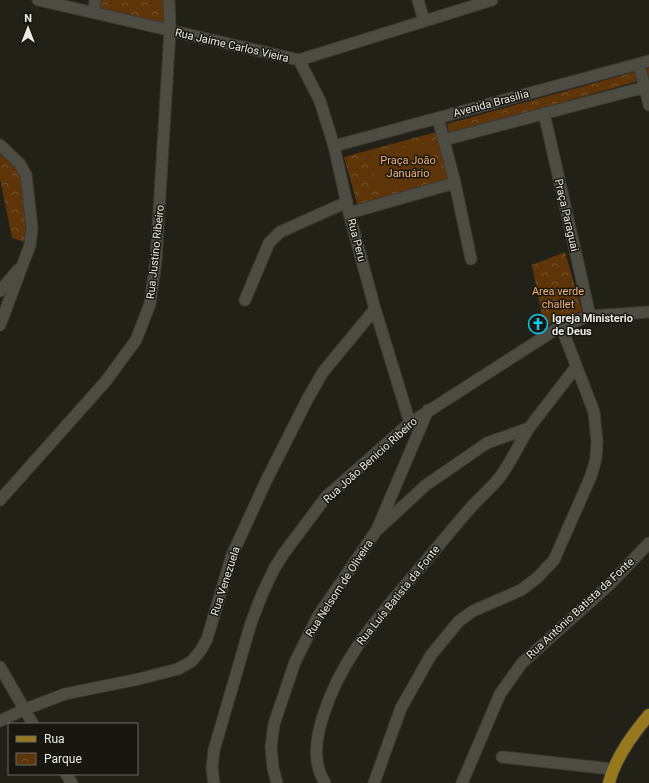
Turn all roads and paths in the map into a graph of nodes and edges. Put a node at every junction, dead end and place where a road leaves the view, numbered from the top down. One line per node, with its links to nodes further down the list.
1 (43, 0): 6 (street, Rua Jaime Carlos Vieira)
2 (95, 0): 6 (street)
3 (169, 0): 8 (street, Rua Justino Ribeiro)
4 (418, 0): 7 (street)
5 (492, 0): 7 (street, Rua Jaime Carlos Vieira)
6 (94, 12): 8 (street, Rua Jaime Carlos Vieira)
7 (424, 21): 9 (street, Rua Jaime Carlos Vieira)
8 (170, 31): 9 (street, Rua Jaime Carlos Vieira); 33 (street, Rua Justino Ribeiro)
9 (299, 60): 17 (street, Rua Peru)
10 (644, 62): 11 (street); 14 (street, Avenida Brasilia)
11 (647, 86): 12 (street); 13 (street)
12 (649, 106)
13 (544, 113): 15 (street); 26 (street, Praça Paraguai)
14 (438, 118): 15 (street); 17 (street, Avenida Brasilia)
15 (444, 140): 18 (street)
16 (0, 145): 21 (street)
17 (334, 146): 19 (street, Rua Peru)
18 (455, 183): 19 (street); 20 (street)
19 (348, 208): 23 (street); 24 (street, Rua Peru)
20 (471, 259)
21 (23, 265): 22 (street); 27 (street)
22 (0, 291)
23 (245, 300)
24 (375, 309): 31 (street, Rua Peru); 37 (street, Rua Venezuela)
25 (649, 312): 26 (street, Rua João Benicio Ribeiro)
26 (590, 316): 28 (street, Rua João Benicio Ribeiro)
27 (0, 325)
28 (561, 326): 29 (street); 30 (street, Rua João Benicio Ribeiro)
29 (576, 367): 32 (street); 46 (street)
30 (428, 410): 31 (street, Rua João Benicio Ribeiro); 34 (street, Rua Nelsom de Oliveira)
31 (410, 422): 43 (street, Rua João Benicio Ribeiro)
32 (529, 428): 34 (street, Rua Nelsom de Oliveira); 45 (street, Rua Luís Batista da Fonte)
33 (0, 500)
34 (376, 532): 44 (street, Rua Nelsom de Oliveira)
35 (649, 543): 47 (street, Rua Antônio Batista da Fonte)
36 (0, 667): 37 (street)
37 (23, 710): 39 (street, Rua Venezuela); 40 (street)
38 (649, 715): 42 (main road)
39 (0, 721)
40 (32, 723)
41 (502, 757): 42 (street)
42 (612, 769): 48 (main road)
43 (214, 783)
44 (277, 783)
45 (325, 783)
46 (374, 783)
47 (462, 783)
48 (609, 783)

